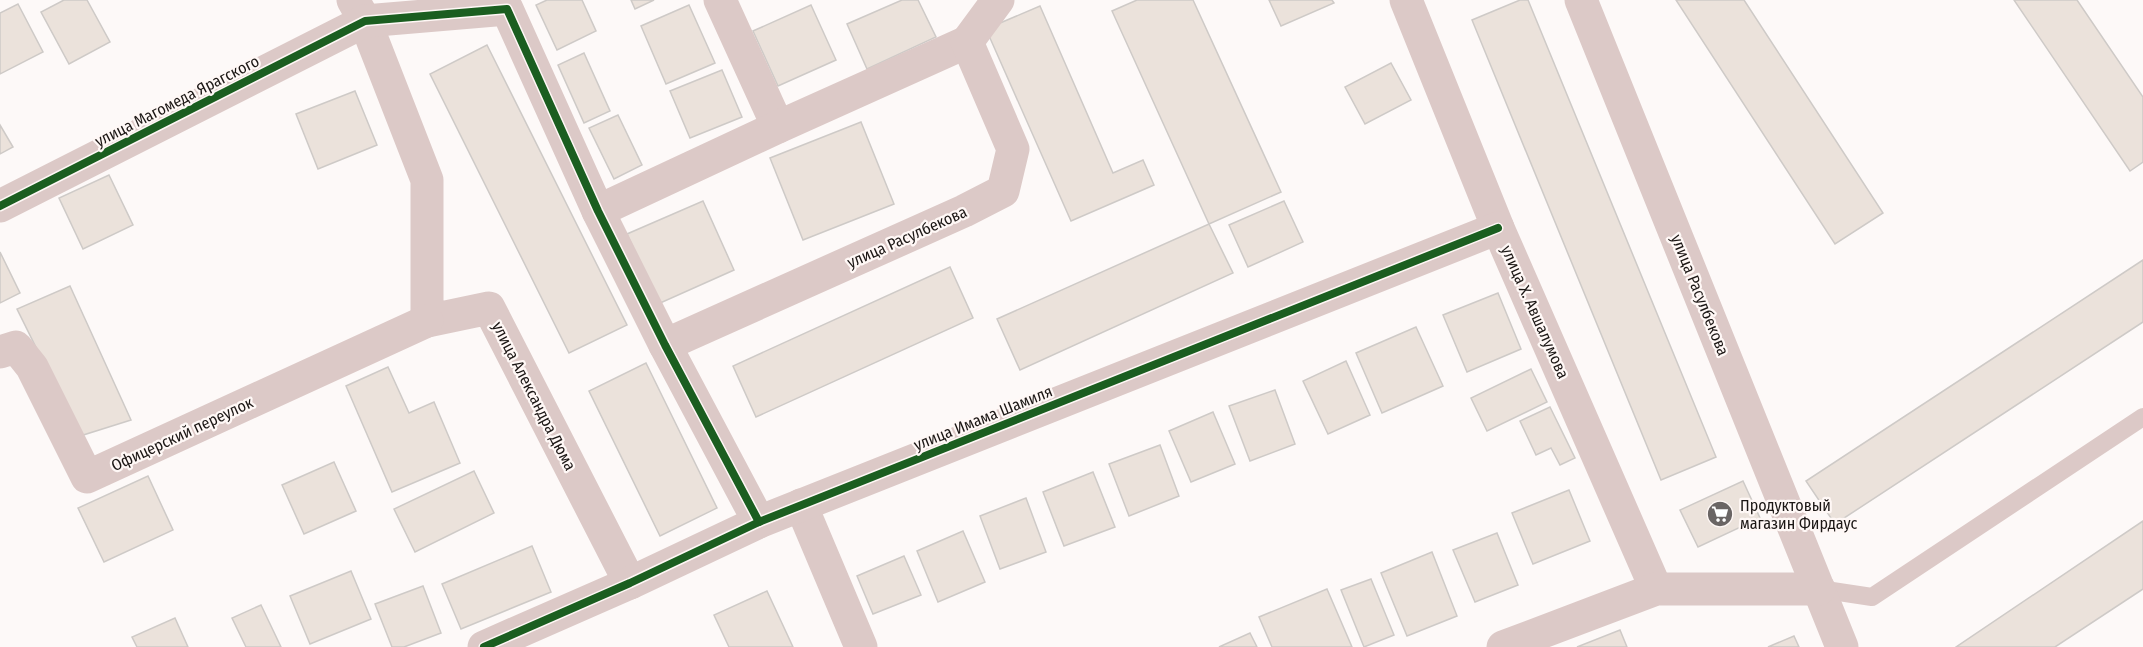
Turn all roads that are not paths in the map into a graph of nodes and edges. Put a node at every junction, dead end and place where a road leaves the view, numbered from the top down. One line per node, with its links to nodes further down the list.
1 (720, 0): 7 (street)
2 (998, 0): 6 (street)
3 (1406, 0): 10 (street, улица Х. Авшалумова)
4 (1581, 0): 19 (street, улица Расулбекова)
5 (359, 10): 8 (street, улица Магомеда Ярагского); 9 (street); 11 (street)
6 (967, 42): 7 (street); 12 (street, улица Расулбекова)
7 (778, 127): 9 (street)
8 (0, 206)
9 (598, 211): 12 (street)
10 (1498, 228): 15 (street, улица Имама Шамиля); 18 (street, улица Х. Авшалумова)
11 (427, 321): 13 (street, Офицерский переулок); 17 (street, улица Александра Дюма)
12 (665, 345): 16 (street)
13 (0, 352)
14 (2143, 417): 19 (lane)
15 (801, 505): 16 (street, улица Имама Шамиля); 21 (street)
16 (759, 522): 17 (street, улица Имама Шамиля)
17 (630, 583): 20 (street, улица Имама Шамиля)
18 (1656, 589): 19 (street); 22 (street)
19 (1819, 589): 23 (street, улица Расулбекова)
20 (484, 647)
21 (861, 647)
22 (1503, 647)
23 (1842, 647)

